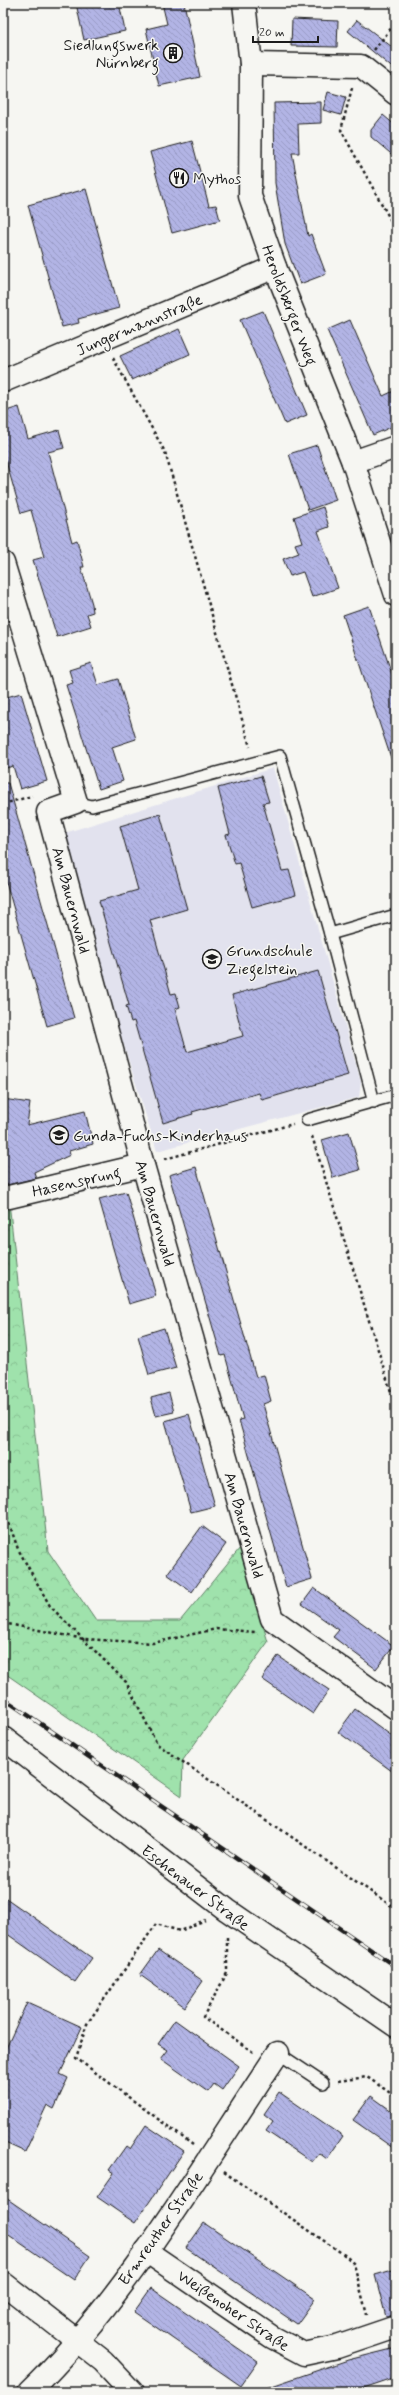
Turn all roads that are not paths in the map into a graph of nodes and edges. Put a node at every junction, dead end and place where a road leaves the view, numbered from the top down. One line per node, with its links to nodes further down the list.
1 (244, 3): 2 (street, Heroldsberger Weg)
2 (251, 64): 3 (street); 4 (street, Heroldsberger Weg)
3 (396, 94)
4 (275, 267): 5 (street, Jungermannstraße); 7 (street, Heroldsberger Weg)
5 (3, 381)
6 (396, 447): 7 (street)
7 (353, 462): 9 (street, Heroldsberger Weg)
8 (3, 563): 10 (street)
9 (396, 595)
10 (76, 802): 12 (lane); 16 (street, Am Bauernwald)
11 (396, 915): 12 (lane)
12 (330, 934): 14 (lane)
13 (396, 1095): 14 (lane)
14 (374, 1102): 15 (lane)
15 (307, 1120)
16 (143, 1165): 17 (street, Hasensprung); 18 (street, Am Bauernwald)
17 (9, 1197)
18 (396, 1708)
19 (3, 1738): 20 (street, Eschenauer Straße)
20 (396, 2026)
21 (275, 2059): 22 (lane); 23 (street, Ermreuther Straße)
22 (323, 2083)
23 (146, 2251): 25 (street, Weißenoher Straße); 26 (street, Ermreuther Straße)
24 (3, 2283): 26 (street)
25 (396, 2327)
26 (76, 2342): 27 (street, Ermreuther Straße); 28 (street)
27 (29, 2392)
28 (132, 2392)

